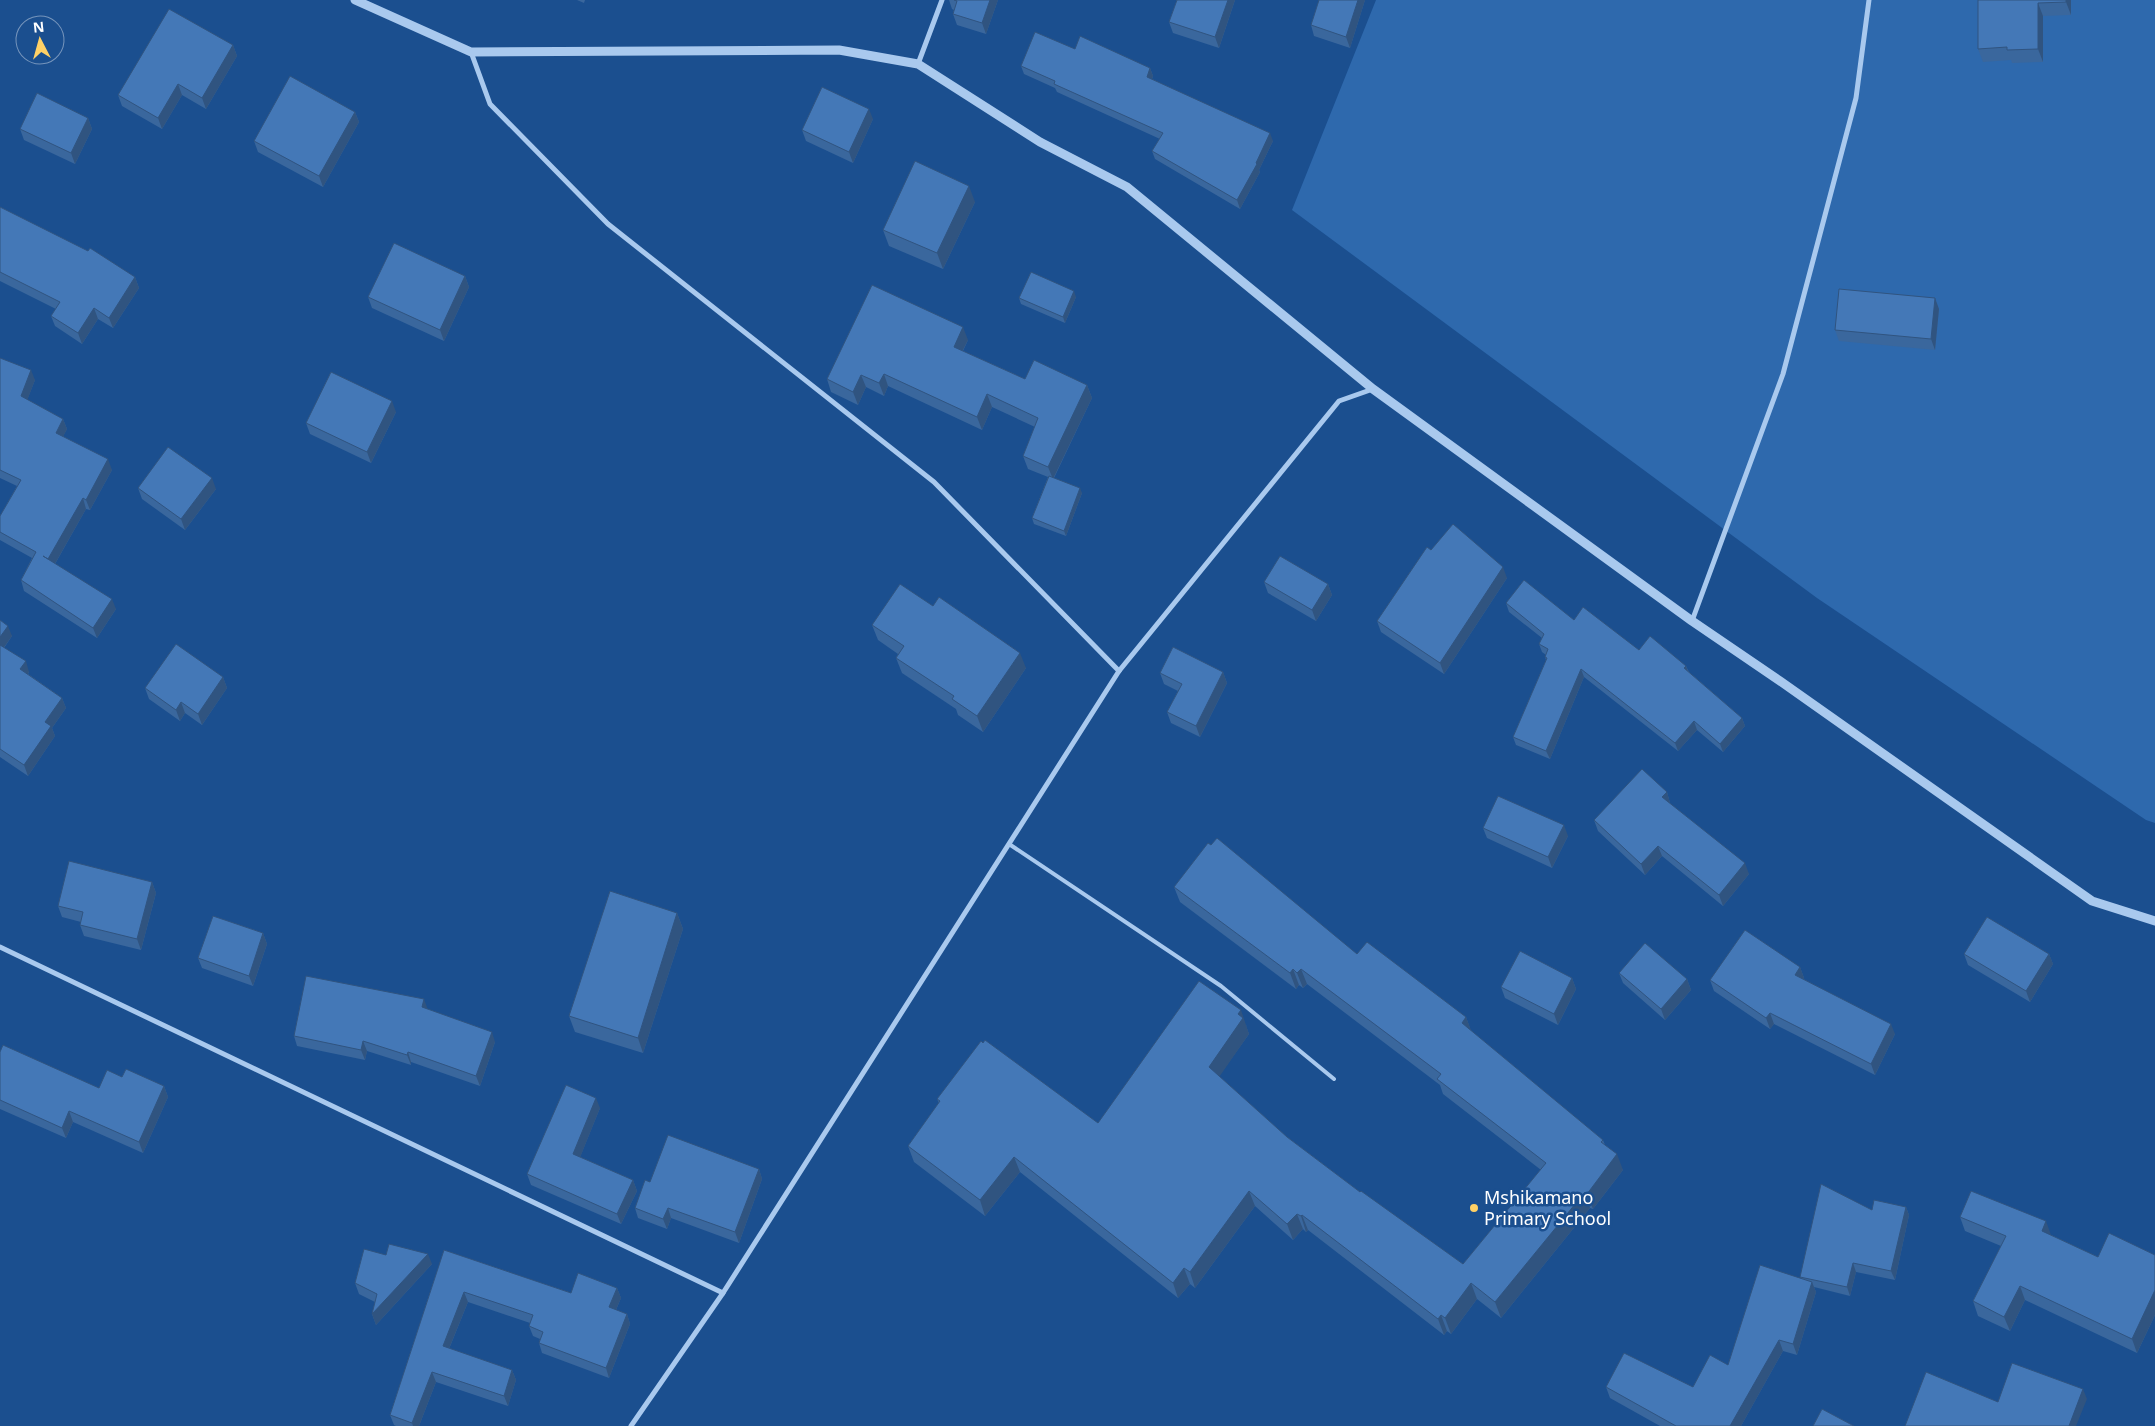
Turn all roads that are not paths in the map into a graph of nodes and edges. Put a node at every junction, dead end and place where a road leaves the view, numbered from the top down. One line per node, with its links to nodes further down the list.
1 (355, 0): 4 (street)
2 (942, 0): 5 (street)
3 (1869, 0): 7 (street)
4 (471, 52): 5 (street); 8 (street)
5 (918, 64): 6 (street)
6 (1373, 389): 7 (street); 8 (street)
7 (1692, 622): 10 (street)
8 (1119, 671): 9 (street)
9 (1009, 844): 12 (lane); 13 (street)
10 (2155, 921)
11 (0, 947): 13 (street)
12 (1334, 1079)
13 (723, 1293): 14 (street)
14 (632, 1426)

